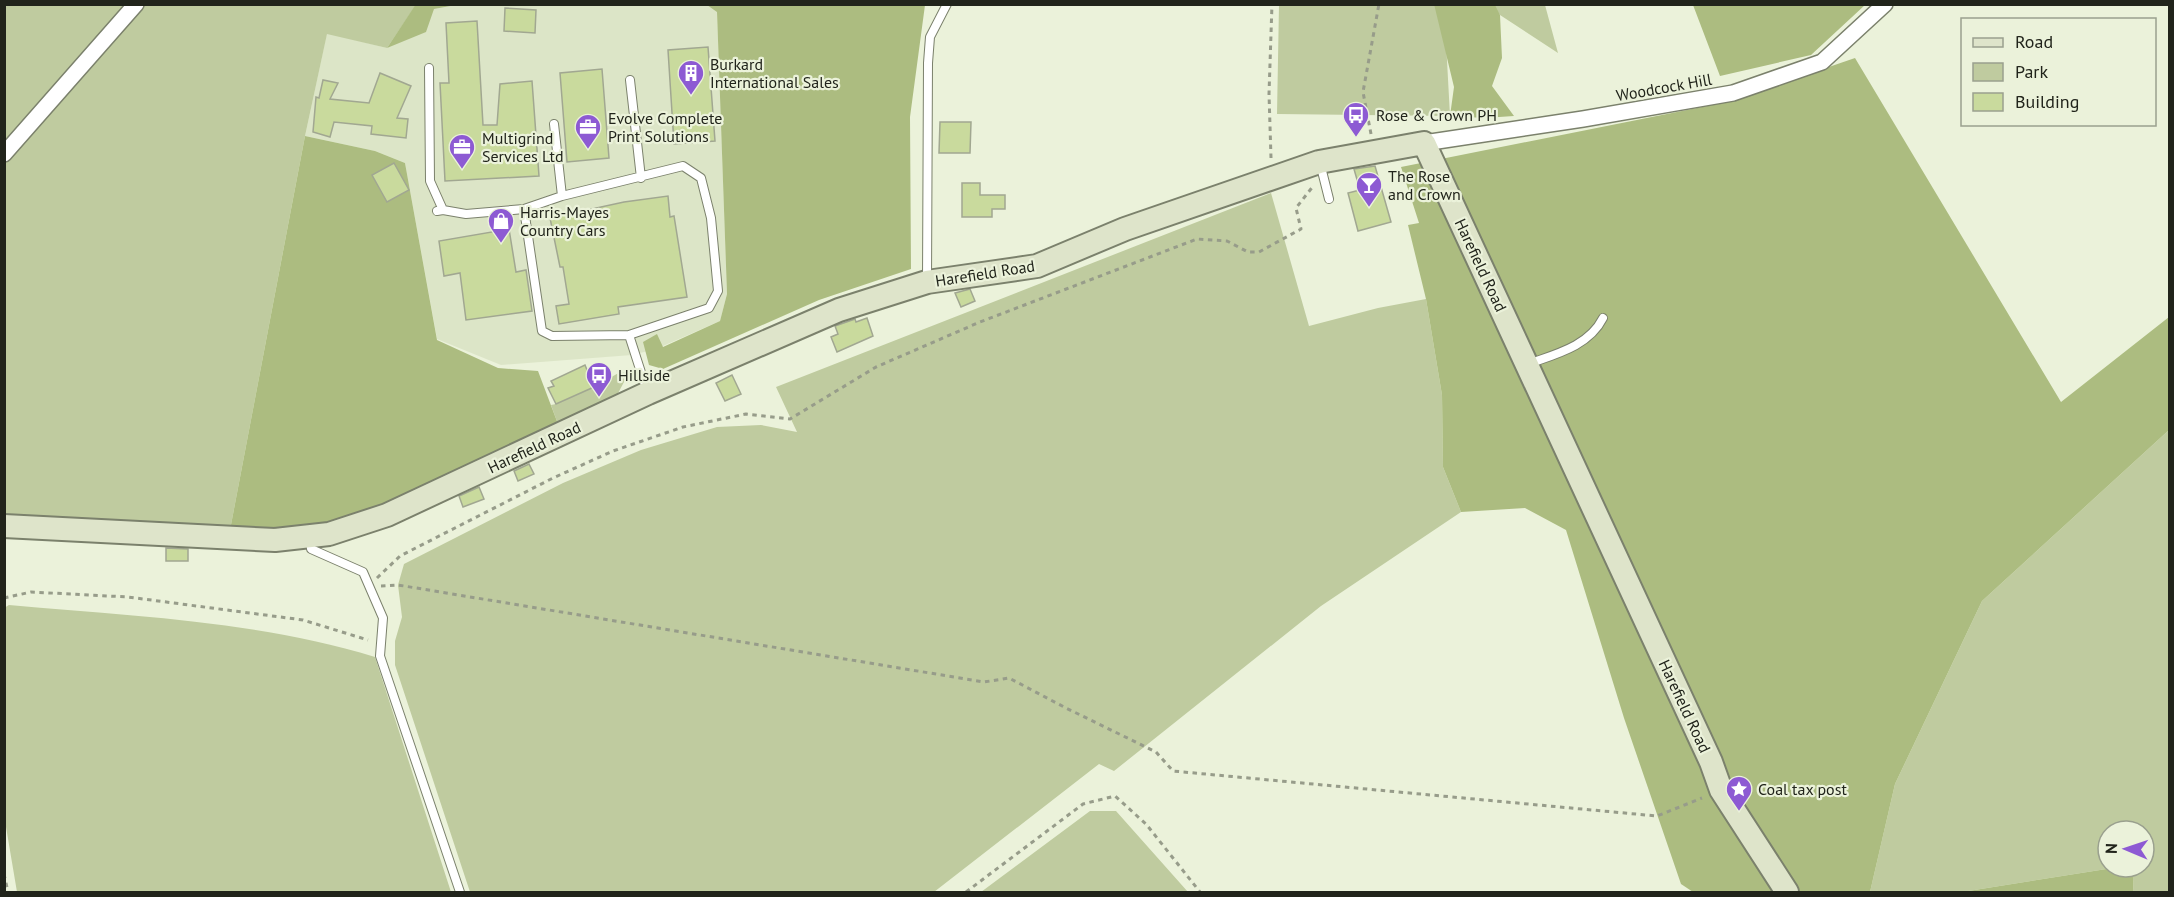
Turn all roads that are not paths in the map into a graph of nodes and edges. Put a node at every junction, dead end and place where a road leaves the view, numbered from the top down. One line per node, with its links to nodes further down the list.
1 (136, 4): 8 (street)
2 (947, 4): 14 (lane)
3 (1885, 4): 7 (street, Woodcock Hill)
4 (429, 68): 13 (lane)
5 (630, 81): 10 (lane)
6 (554, 124): 11 (lane)
7 (1424, 143): 9 (street, Harefield Road); 17 (street, Harefield Road)
8 (4, 154)
9 (1319, 162): 12 (lane); 14 (street, Harefield Road)
10 (640, 178): 11 (lane); 16 (lane)
11 (562, 196): 13 (lane)
12 (1329, 199)
13 (524, 209): 16 (lane)
14 (927, 282): 18 (street, Harefield Road)
15 (1603, 318): 17 (lane)
16 (630, 335): 18 (lane)
17 (1527, 364): 22 (street, Harefield Road)
18 (648, 393): 20 (street, Harefield Road)
19 (4, 526): 20 (street, Harefield Road)
20 (310, 536): 21 (lane)
21 (460, 892)
22 (1787, 892)

